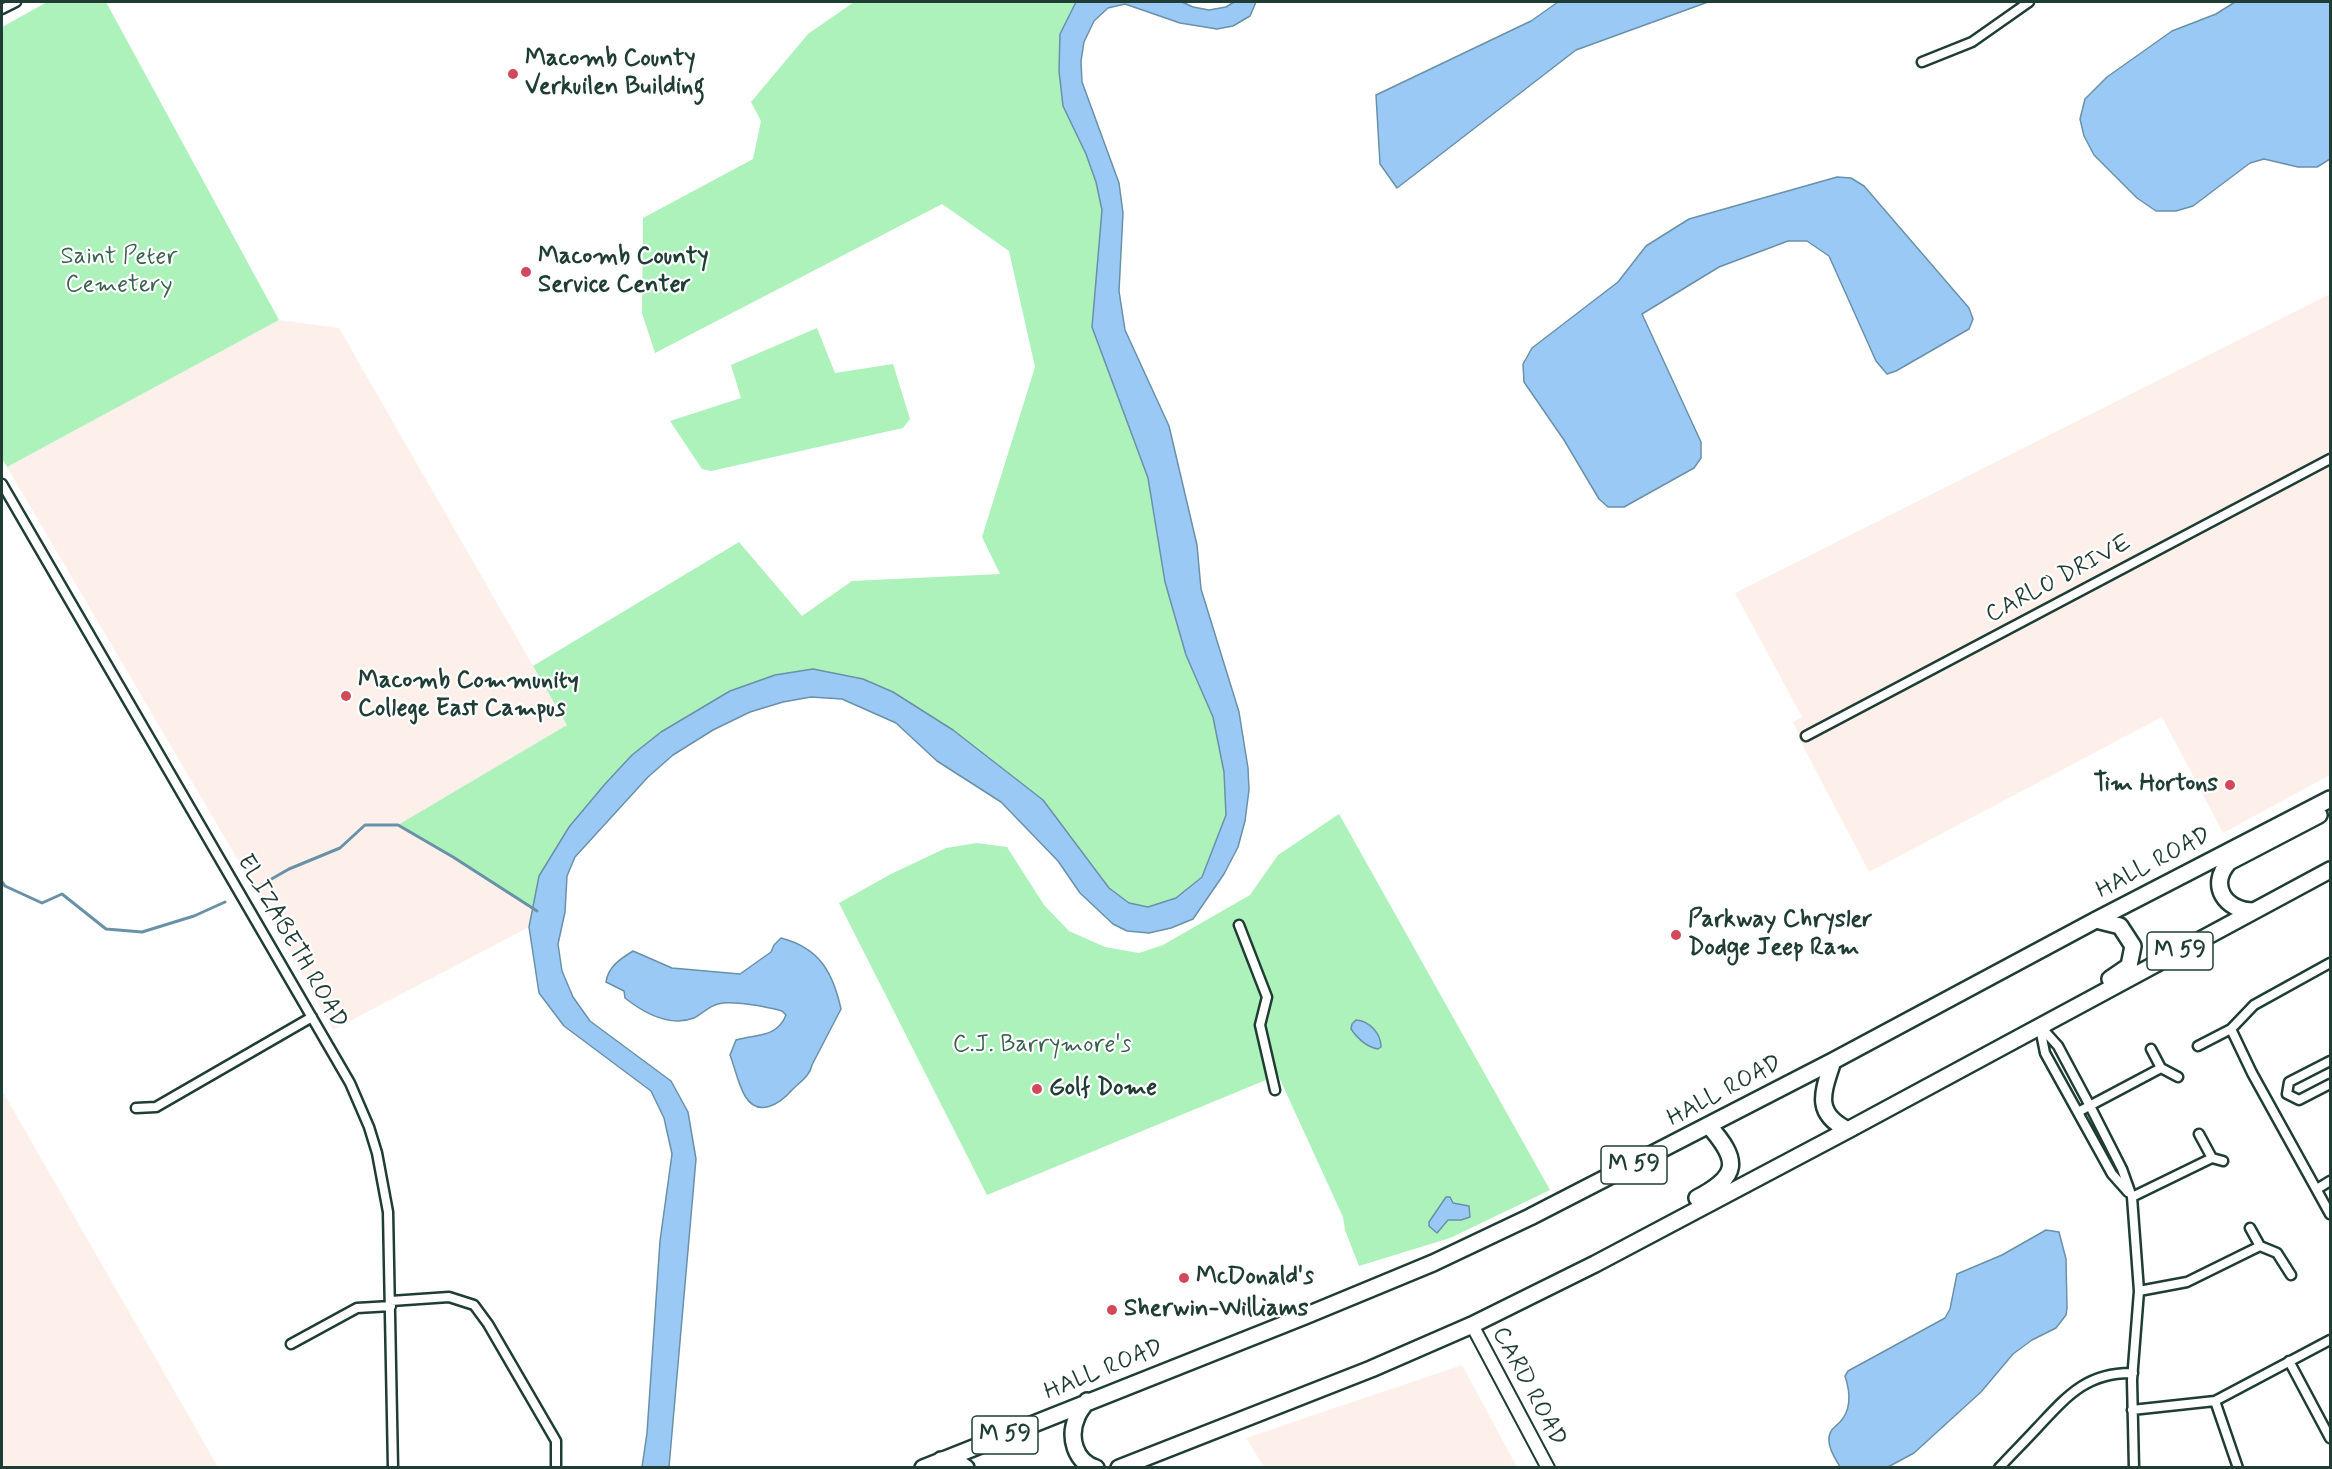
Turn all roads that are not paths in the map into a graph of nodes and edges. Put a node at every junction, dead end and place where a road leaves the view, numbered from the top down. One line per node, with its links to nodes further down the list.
1 (16, 2): 3 (street)
2 (2029, 2): 4 (street)
3 (2, 9)
4 (1922, 62)
5 (2331, 459): 7 (street, CARLO DRIVE)
6 (2, 484): 14 (street, ELIZABETH ROAD)
7 (1806, 736)
8 (2331, 800): 10 (highway); 11 (highway, HALL ROAD / M 59)
9 (2331, 870): 10 (highway, M 59)
10 (2254, 911): 15 (highway, M 59)
11 (2096, 920): 15 (highway); 19 (highway, HALL ROAD / M 59)
12 (1239, 925): 24 (street)
13 (2331, 963): 16 (street)
14 (312, 1017): 26 (street); 42 (street, ELIZABETH ROAD)
15 (2040, 1026): 25 (street); 27 (street); 29 (highway, M 59)
16 (2231, 1029): 17 (street); 34 (street)
17 (2198, 1046)
18 (2151, 1049): 21 (street)
19 (1833, 1061): 28 (highway, HALL ROAD / M 59); 29 (highway)
20 (2331, 1061): 23 (street)
21 (2161, 1068): 22 (street); 25 (street)
22 (2178, 1077)
23 (2331, 1084)
24 (1275, 1090)
25 (2090, 1106): 27 (street); 35 (street)
26 (136, 1108)
27 (2078, 1112): 35 (street)
28 (1709, 1126): 39 (highway); 48 (highway, HALL ROAD / M 59)
29 (1848, 1130): 39 (highway, M 59)
30 (2199, 1134): 31 (street)
31 (2212, 1158): 32 (street); 35 (street)
32 (2223, 1161)
33 (2331, 1181): 34 (street)
34 (2317, 1189): 36 (street)
35 (2132, 1197): 41 (street)
36 (2331, 1214)
37 (2250, 1228): 38 (street)
38 (2260, 1246): 40 (street); 41 (street)
39 (1611, 1255): 43 (highway, M 59)
40 (2291, 1275)
41 (2139, 1292): 47 (street)
42 (391, 1304): 45 (street); 52 (street); 55 (street, ELIZABETH ROAD)
43 (1472, 1325): 58 (highway, M 59); 59 (street, CARD ROAD)
44 (2331, 1340): 46 (street)
45 (291, 1344)
46 (2289, 1361): 49 (street); 51 (street)
47 (2133, 1373): 50 (street); 54 (street)
48 (1087, 1401): 53 (highway, HALL ROAD / M 59); 57 (highway)
49 (2215, 1401): 50 (street); 61 (street)
50 (2132, 1410): 60 (street)
51 (2331, 1438)
52 (556, 1465)
53 (929, 1465): 56 (highway)
54 (2003, 1466)
55 (393, 1467)
56 (966, 1467)
57 (1096, 1467)
58 (1119, 1467)
59 (1548, 1467)
60 (2134, 1467)
61 (2238, 1467)

